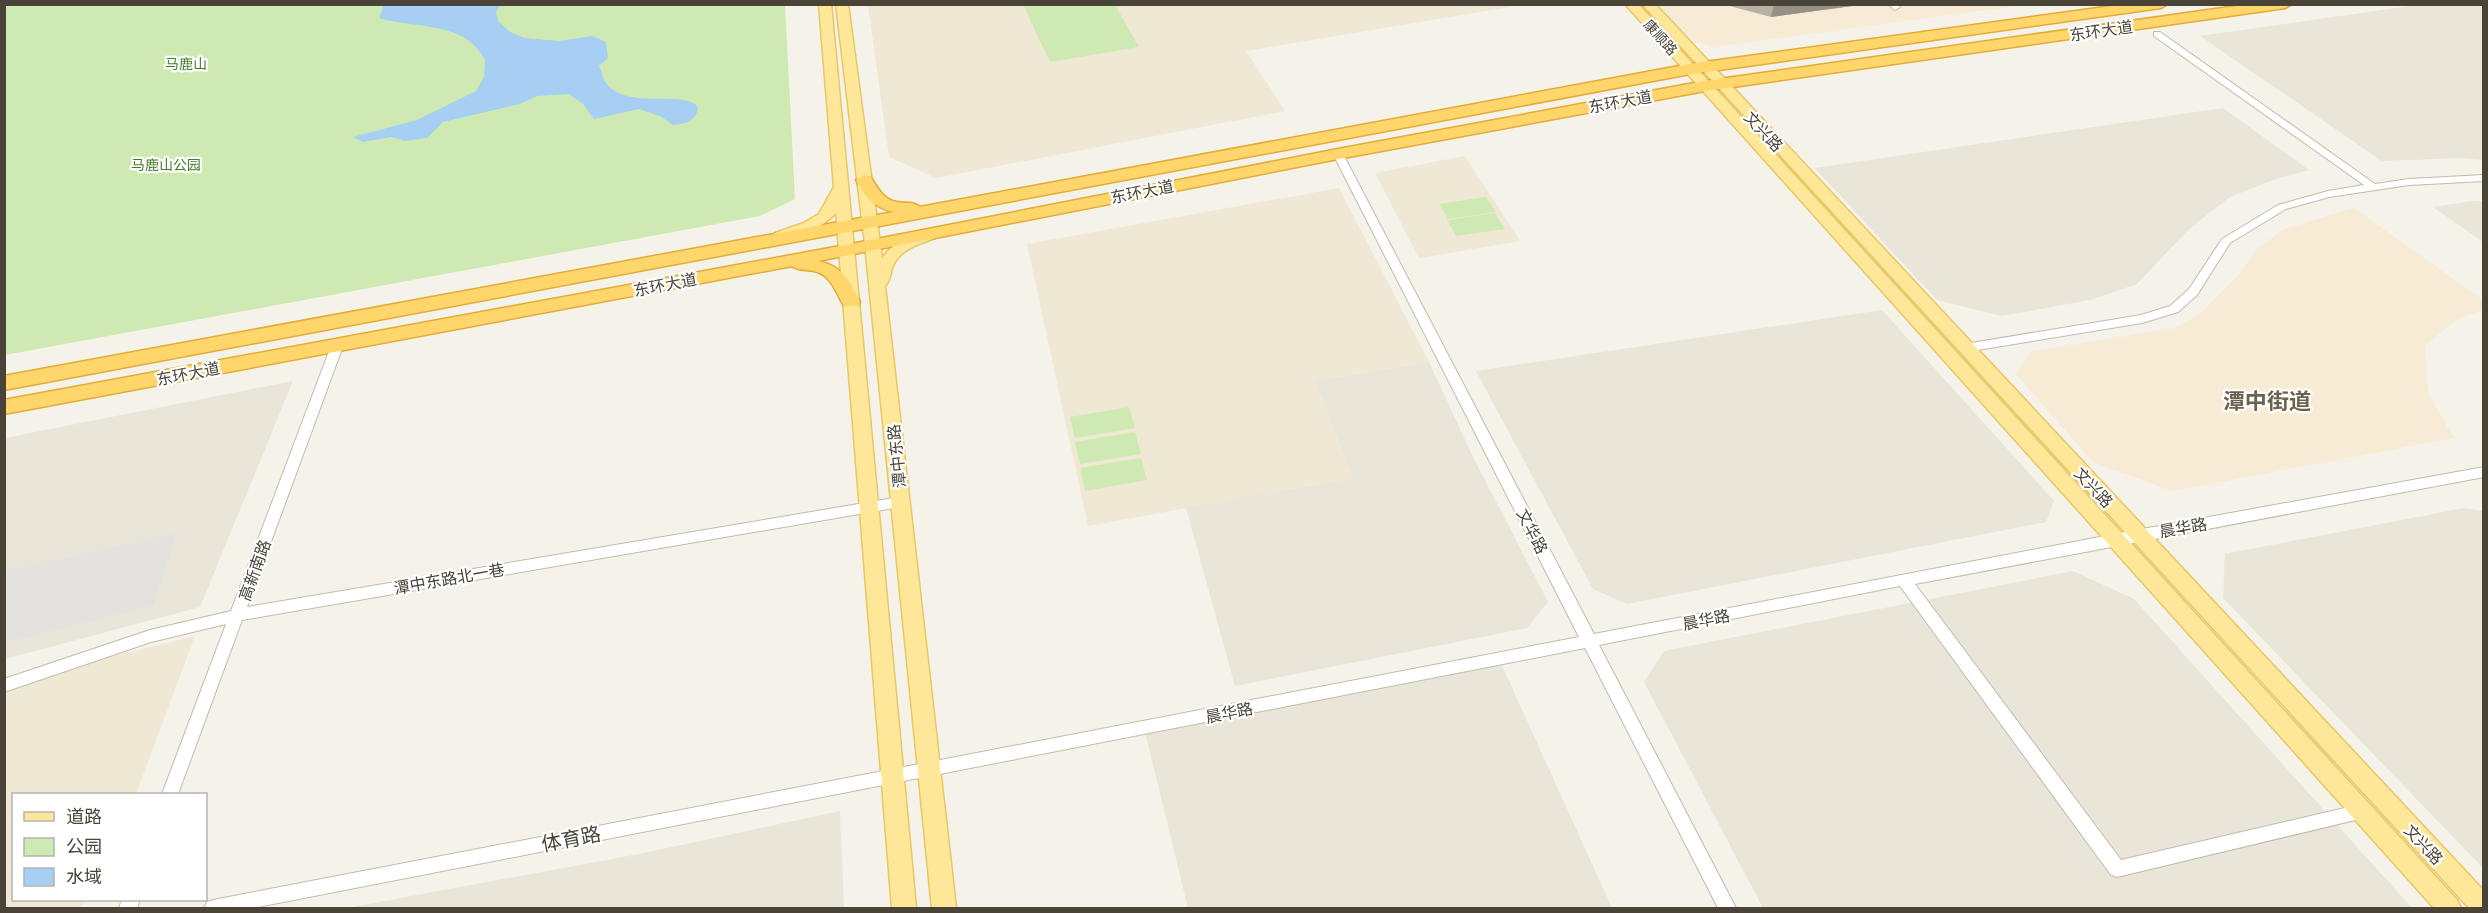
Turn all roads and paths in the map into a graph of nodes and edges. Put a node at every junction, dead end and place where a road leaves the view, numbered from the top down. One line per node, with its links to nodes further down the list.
1 (825, 4): 13 (main road, 潭中东路)
2 (842, 4): 12 (main road, 潭中东路)
3 (1632, 4): 8 (main road, 康顺路)
4 (1648, 4): 8 (main road, 康顺路)
5 (2161, 4): 8 (highway, 东环大道)
6 (2285, 4): 9 (highway, 东环大道)
7 (2157, 34): 14 (street)
8 (1698, 68): 9 (main road, 文兴路); 15 (highway, 东环大道)
9 (1713, 84): 10 (highway, 东环大道); 26 (main road, 文兴路); 33 (main road, 文兴路)
10 (1338, 154): 18 (highway, 东环大道); 36 (street, 文华路)
11 (2484, 178): 14 (street)
12 (864, 180): 15 (highway); 16 (main road, 潭中东路)
13 (840, 182): 17 (main road, 潭中东路); 19 (main road)
14 (2373, 187): 26 (street)
15 (960, 205): 16 (highway, 东环大道)
16 (870, 222): 17 (highway, 东环大道); 20 (main road, 潭中东路)
17 (844, 227): 19 (highway, 东环大道); 21 (main road, 潭中东路)
18 (944, 230): 20 (highway, 东环大道); 23 (main road)
19 (758, 243): 27 (highway, 东环大道)
20 (873, 244): 21 (highway, 东环大道); 23 (main road, 潭中东路)
21 (846, 250): 22 (highway, 东环大道); 24 (main road, 潭中东路)
22 (752, 268): 24 (highway); 25 (highway, 东环大道)
23 (878, 295): 30 (main road, 潭中东路)
24 (851, 302): 31 (main road, 潭中东路)
25 (337, 346): 28 (highway, 东环大道); 35 (street, 高新南路)
26 (1965, 348): 32 (main road, 文兴路)
27 (4, 382)
28 (4, 407)
29 (2484, 472): 32 (street, 晨华路)
30 (900, 502): 31 (street, 潭中东路北一巷); 38 (main road, 潭中东路)
31 (869, 507): 35 (street, 潭中东路北一巷); 39 (main road, 潭中东路)
32 (2138, 535): 33 (street, 晨华路); 42 (main road, 文兴路)
33 (2115, 539): 34 (street, 晨华路); 41 (main road, 文兴路)
34 (1904, 580): 36 (street, 晨华路); 41 (street)
35 (237, 615): 37 (street, 潭中东路北一巷); 40 (street, 高新南路)
36 (1590, 641): 38 (street, 晨华路); 46 (street, 文华路)
37 (4, 686)
38 (929, 770): 39 (street, 体育路); 45 (main road, 潭中东路)
39 (892, 777): 43 (street, 体育路); 44 (main road, 潭中东路)
40 (171, 793)
41 (2362, 812): 47 (main road, 文兴路)
42 (2484, 908)
43 (213, 909)
44 (904, 909)
45 (944, 909)
46 (1727, 909)
47 (2449, 909)

